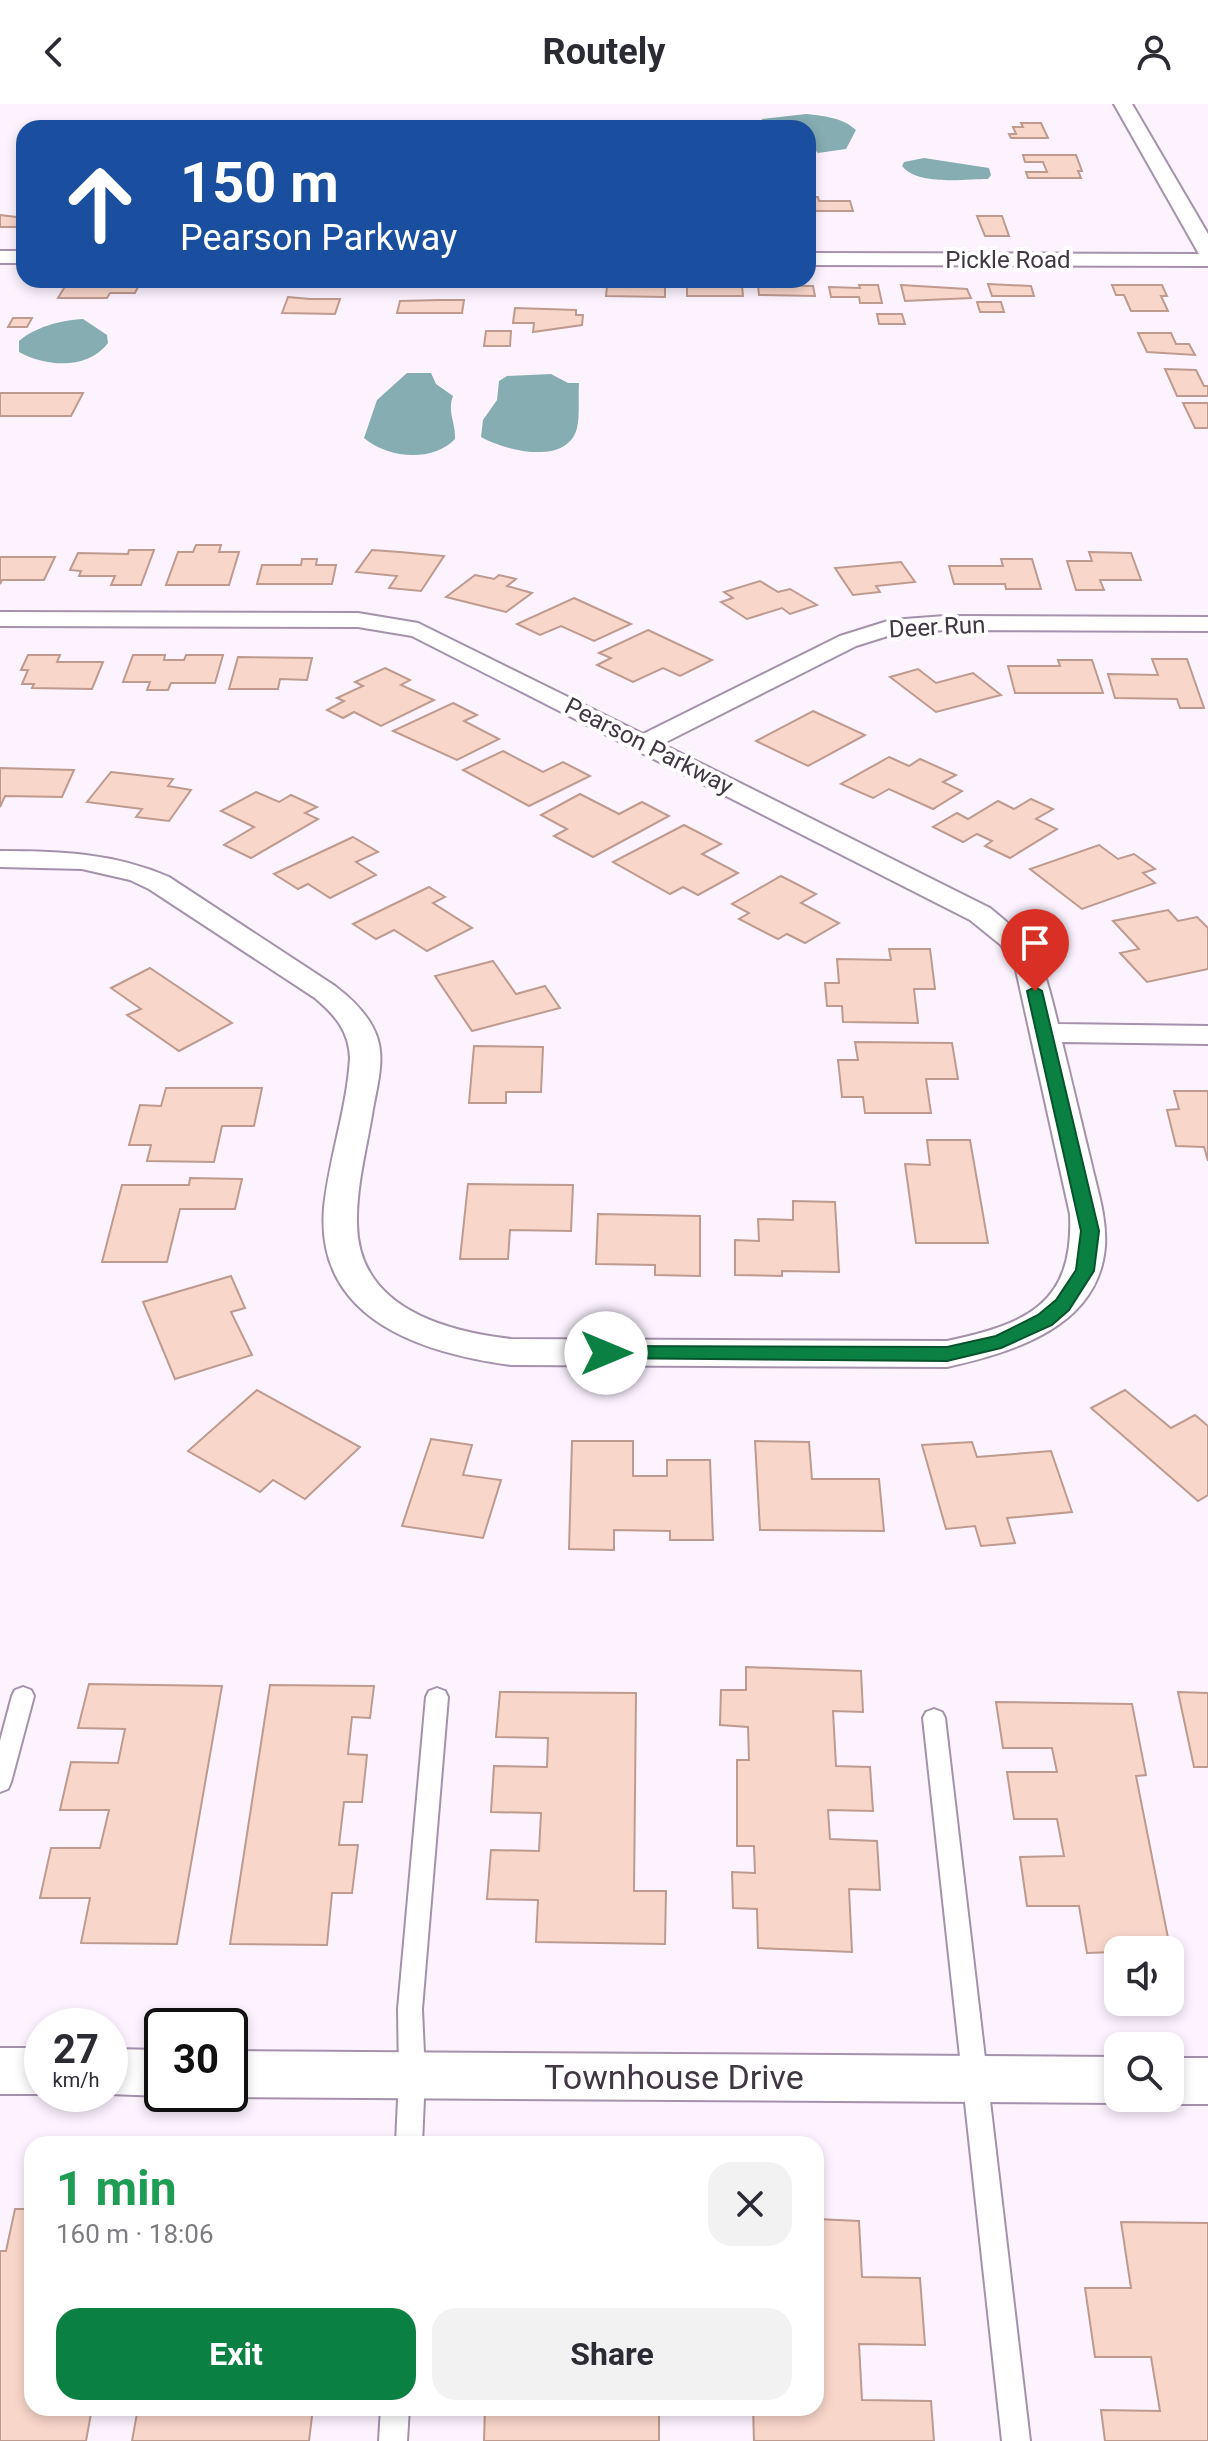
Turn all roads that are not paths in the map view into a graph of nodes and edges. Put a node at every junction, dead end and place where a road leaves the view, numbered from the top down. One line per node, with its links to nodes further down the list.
1 (1123, 104): 2 (street)
2 (1208, 252)
3 (816, 259): 4 (street, Pickle Road)
4 (1208, 260)
5 (0, 619): 7 (street, Pearson Parkway)
6 (1208, 624): 7 (street, Deer Run)
7 (644, 743): 9 (street, Pearson Parkway)
8 (0, 859): 9 (street, Pearson Parkway)
9 (1044, 1033): 10 (street)
10 (1208, 1035)
11 (23, 1696): 14 (lane)
12 (437, 1697): 18 (lane)
13 (934, 1718): 19 (lane)
14 (0, 1782)
15 (0, 2071): 16 (street)
16 (24, 2071)
17 (248, 2074): 18 (street, Townhouse Drive)
18 (412, 2076): 19 (street, Townhouse Drive); 23 (lane)
19 (975, 2079): 20 (street, Townhouse Drive); 26 (lane)
20 (1104, 2080)
21 (1184, 2081): 22 (street)
22 (1208, 2081)
23 (409, 2136)
24 (395, 2416): 25 (lane)
25 (393, 2441)
26 (1016, 2441)

